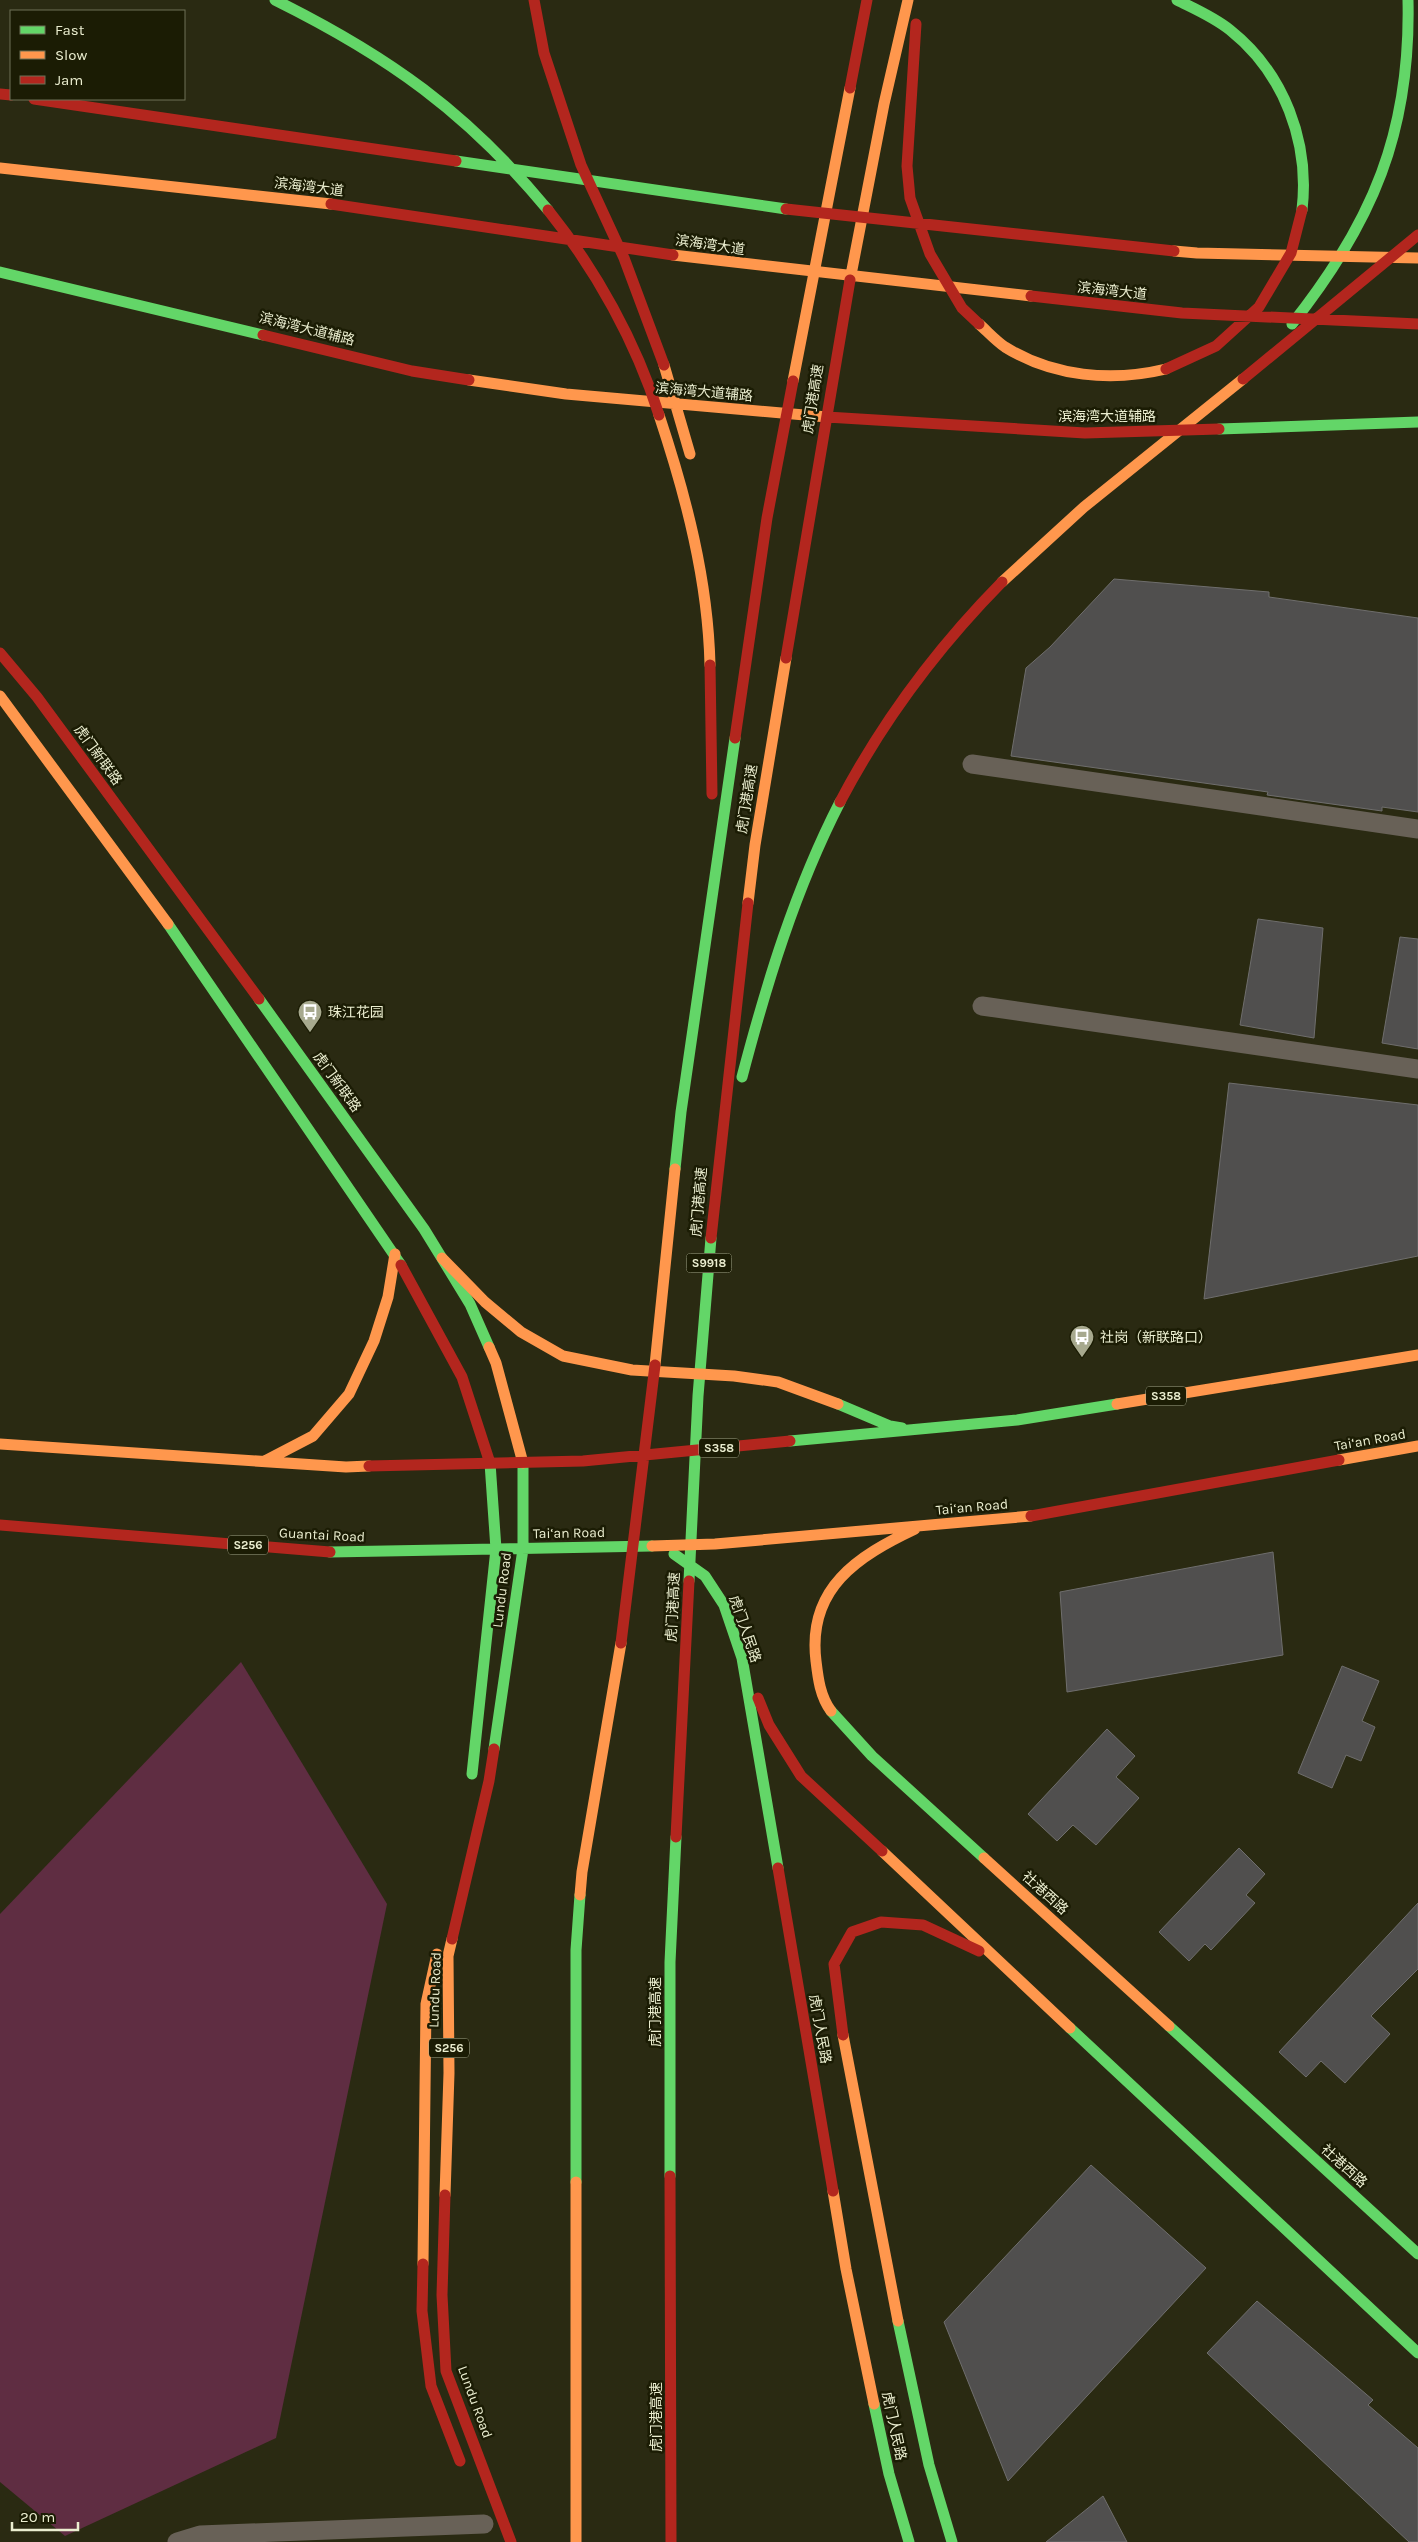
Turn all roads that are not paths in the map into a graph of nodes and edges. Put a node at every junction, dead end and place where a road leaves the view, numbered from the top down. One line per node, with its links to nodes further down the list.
1 (274, 0): 18 (main road)
2 (534, 0): 16 (main road)
3 (867, 0): 23 (main road, 虎门港高速 / S9918)
4 (908, 0): 26 (main road, 虎门港高速 / S9918)
5 (919, 0): 6 (main road)
6 (1177, 0)
7 (1408, 0): 14 (main road)
8 (40, 100): 11 (main road)
9 (0, 168): 13 (main road, 滨海湾大道)
10 (1418, 235): 14 (main road)
11 (1418, 258)
12 (0, 272): 15 (main road, 滨海湾大道辅路)
13 (1418, 324)
14 (1243, 380): 26 (main road)
15 (1418, 422)
16 (692, 464)
17 (699, 509): 18 (main road)
18 (708, 620): 23 (main road)
19 (0, 653): 28 (main road, 虎门新联路)
20 (0, 696): 27 (main road)
21 (972, 764): 22 (street)
22 (1418, 828)
23 (710, 902): 51 (main road, 虎门港高速 / S9918)
24 (982, 1006): 25 (street)
25 (1418, 1069)
26 (717, 1173): 52 (main road, 虎门港高速 / S9918)
27 (395, 1254): 33 (main road); 35 (main road)
28 (442, 1258): 30 (main road); 34 (main road, 虎门新联路 / S256)
29 (1418, 1355): 30 (main road, S358)
30 (914, 1430): 34 (main road, S358)
31 (0, 1444): 33 (main road)
32 (1418, 1446): 37 (main road, Tai‘an Road)
33 (266, 1461): 35 (main road)
34 (523, 1462): 35 (main road); 39 (main road, Lundu Road / S256)
35 (490, 1463): 40 (main road, Lundu Road)
36 (0, 1525): 40 (main road, Guantai Road / S256)
37 (918, 1527): 38 (main road, Tai‘an Road); 45 (main road, 社港西路)
38 (663, 1546): 39 (main road, Tai‘an Road); 41 (main road, 虎门人民路)
39 (523, 1549): 40 (main road, Guantai Road / S256); 50 (main road, Lundu Road / S256)
40 (496, 1550): 42 (main road, Lundu Road)
41 (742, 1658): 44 (main road); 53 (main road, 虎门人民路)
42 (470, 1785)
43 (450, 1895): 47 (main road, Lundu Road / S256)
44 (1014, 1974): 46 (main road); 54 (main road, 虎门人民路)
45 (1418, 2254)
46 (1418, 2352)
47 (463, 2469)
48 (484, 2524): 49 (street)
49 (177, 2542)
50 (511, 2542)
51 (576, 2542)
52 (671, 2542)
53 (910, 2542)
54 (952, 2542)

